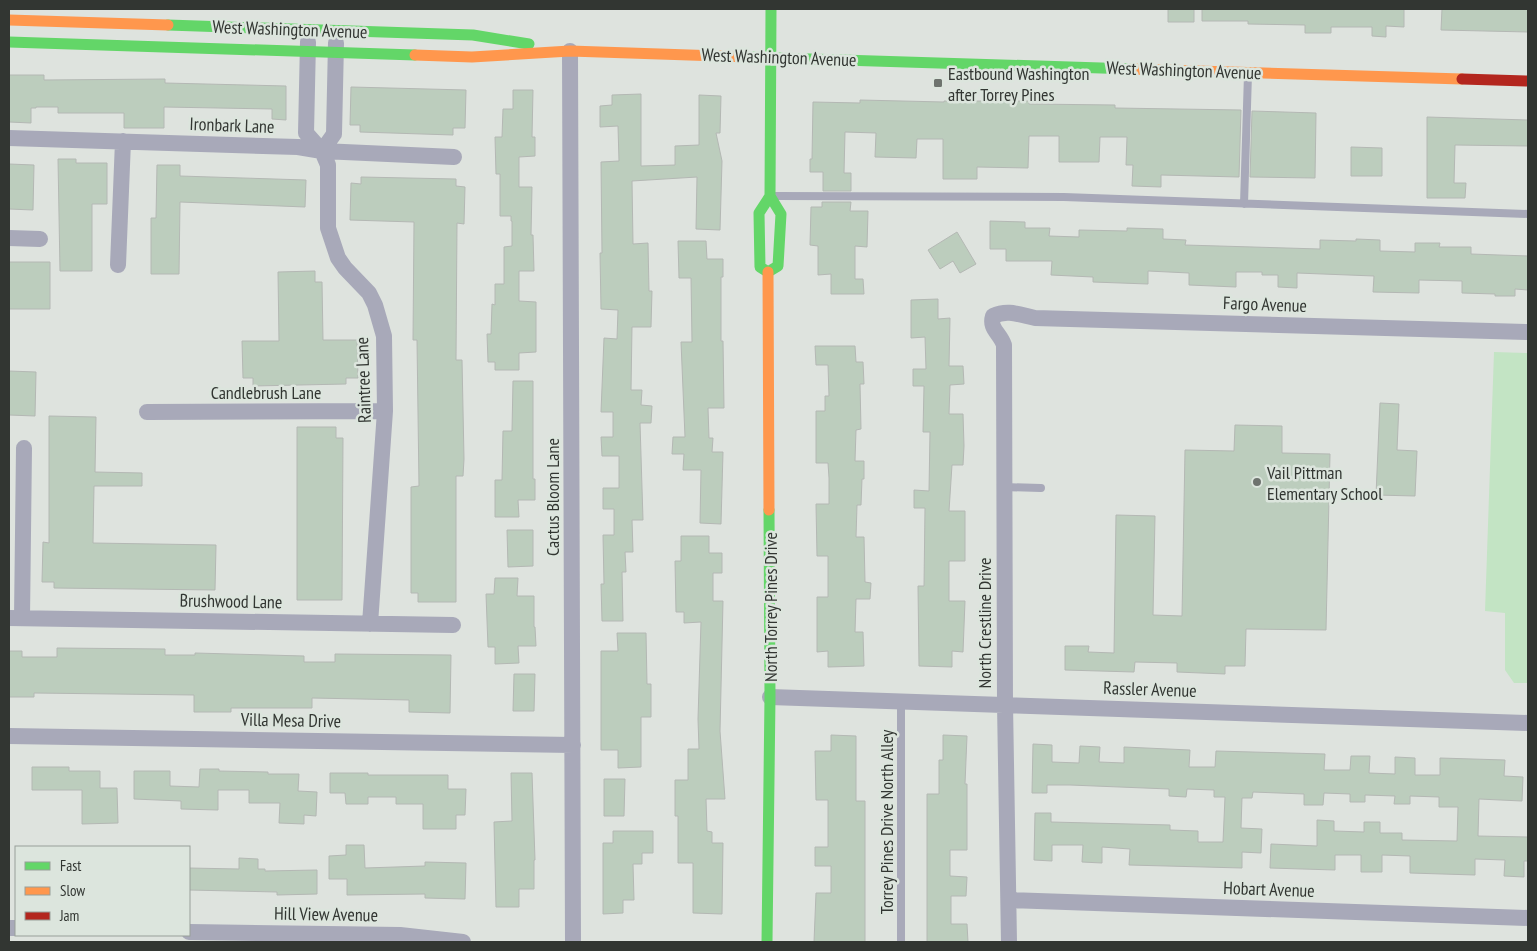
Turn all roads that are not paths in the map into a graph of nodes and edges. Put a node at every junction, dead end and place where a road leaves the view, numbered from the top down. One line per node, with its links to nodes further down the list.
1 (771, 9): 11 (main road, North Torrey Pines Drive)
2 (101, 16): 3 (main road, West Washington Avenue); 4 (main road, West Washington Avenue); 7 (street)
3 (9, 20)
4 (308, 29): 5 (main road, West Washington Avenue); 9 (street, Raintree Lane)
5 (337, 30): 8 (main road, West Washington Avenue); 10 (street)
6 (9, 42): 7 (main road, West Washington Avenue)
7 (100, 45): 9 (main road, West Washington Avenue)
8 (570, 51): 10 (main road, West Washington Avenue); 11 (main road, West Washington Avenue); 40 (street, Cactus Bloom Lane)
9 (308, 52): 10 (main road, West Washington Avenue); 16 (street, Raintree Lane)
10 (336, 53): 16 (street)
11 (771, 56): 12 (main road, West Washington Avenue); 18 (main road, North Torrey Pines Drive)
12 (1248, 72): 13 (main road, West Washington Avenue); 19 (lane)
13 (1528, 81)
14 (9, 138): 15 (street, Ironbark Lane)
15 (123, 142): 16 (street, Ironbark Lane); 23 (street)
16 (322, 151): 17 (street, Ironbark Lane); 27 (street, Raintree Lane)
17 (454, 157)
18 (770, 196): 19 (lane); 24 (main road, North Torrey Pines Drive); 24 (main road, North Torrey Pines Drive)
19 (1244, 204): 20 (lane)
20 (1528, 214)
21 (9, 238): 22 (street)
22 (40, 239)
23 (118, 265)
24 (768, 272): 35 (main road, North Torrey Pines Drive)
25 (1001, 312): 26 (street, Fargo Avenue); 30 (street, North Crestline Drive)
26 (1528, 332)
27 (385, 411): 28 (street, Candlebrush Lane); 33 (street, Raintree Lane)
28 (147, 412)
29 (24, 448): 32 (street)
30 (1004, 487): 31 (lane); 37 (street, North Crestline Drive)
31 (1041, 488)
32 (15, 618): 33 (street, Brushwood Lane)
33 (370, 624): 34 (street, Brushwood Lane)
34 (453, 625)
35 (770, 697): 36 (street, Rassler Avenue); 46 (main road, North Torrey Pines Drive)
36 (900, 701): 37 (street, Rassler Avenue); 47 (lane, Torrey Pines Drive North Alley)
37 (1005, 704): 38 (street, Rassler Avenue); 41 (street, North Crestline Drive)
38 (1528, 723)
39 (9, 736): 40 (street, Villa Mesa Drive)
40 (573, 745): 45 (street, Cactus Bloom Lane)
41 (1009, 900): 42 (street, Hobart Avenue); 48 (street, North Crestline Drive)
42 (1528, 918)
43 (190, 932): 44 (street, Hill View Avenue)
44 (463, 942)
45 (573, 942)
46 (767, 942)
47 (901, 942)
48 (1009, 942)

